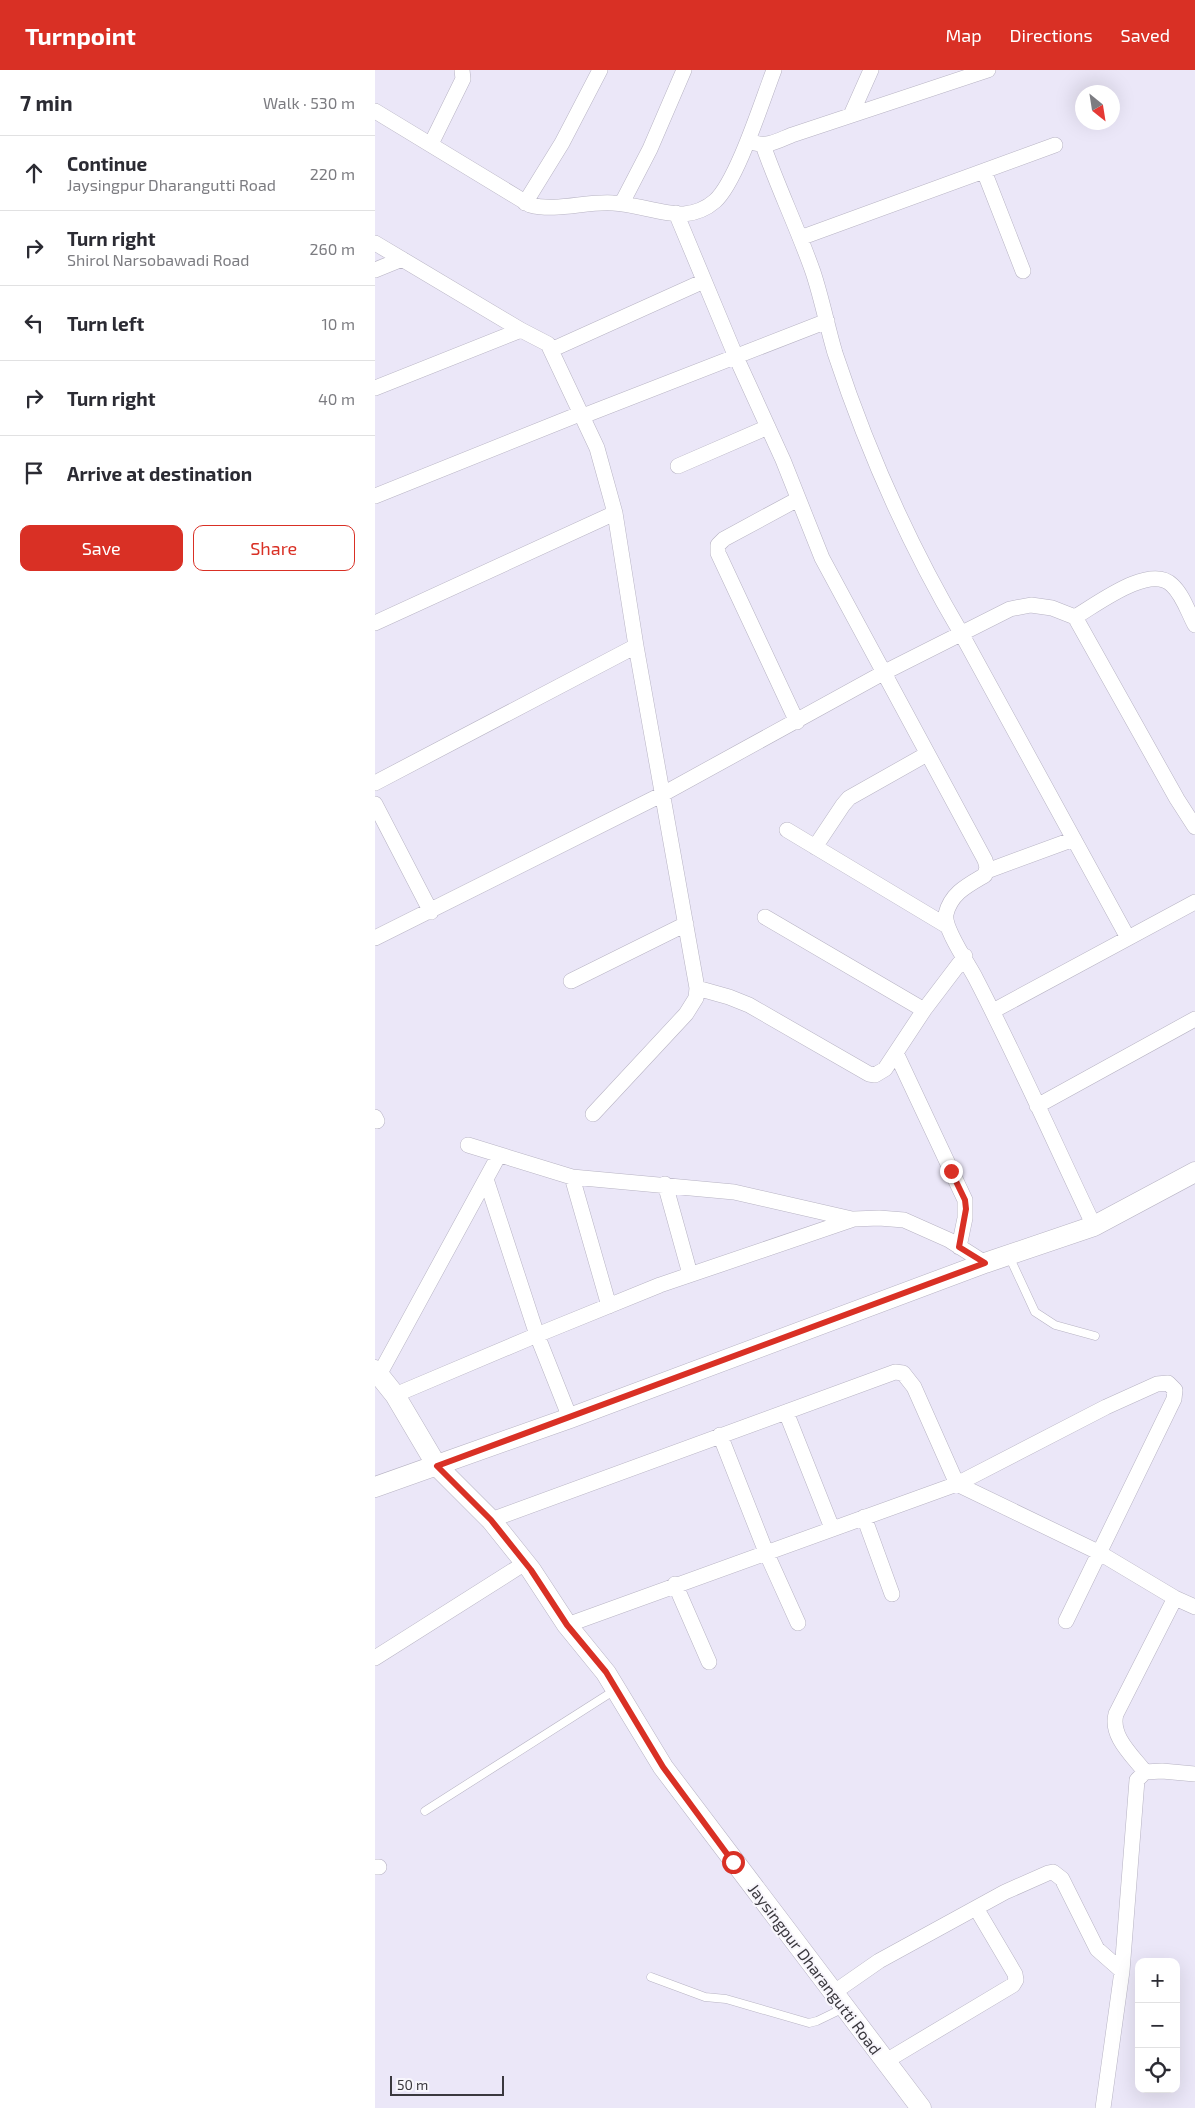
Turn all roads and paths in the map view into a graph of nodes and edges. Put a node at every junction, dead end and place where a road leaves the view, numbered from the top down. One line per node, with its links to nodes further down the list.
1 (462, 70): 10 (street)
2 (600, 70): 14 (street)
3 (684, 70): 15 (street)
4 (774, 70): 9 (street)
5 (871, 70): 8 (street)
6 (988, 70): 8 (street)
7 (375, 111): 10 (street)
8 (851, 115): 11 (street)
9 (747, 140): 11 (street); 16 (street)
10 (431, 144): 14 (street)
11 (763, 145): 17 (street)
12 (1055, 146): 13 (street)
13 (984, 171): 17 (street); 21 (street)
14 (525, 203): 15 (street)
15 (622, 203): 16 (street)
16 (676, 213): 22 (street)
17 (800, 238): 23 (street)
18 (375, 242): 19 (street)
19 (402, 259): 20 (street); 24 (street)
20 (375, 270)
21 (1023, 271)
22 (704, 281): 25 (street); 26 (street)
23 (827, 321): 26 (street); 37 (street)
24 (521, 330): 25 (street); 27 (street)
25 (551, 350): 28 (street)
26 (735, 357): 28 (street); 29 (street)
27 (375, 388)
28 (582, 415): 31 (street); 33 (street)
29 (768, 427): 30 (street); 32 (street)
30 (678, 466)
31 (375, 496)
32 (798, 499): 39 (street); 40 (street)
33 (615, 513): 35 (street); 38 (street)
34 (1075, 617): 36 (street); 37 (street); 45 (street)
35 (375, 623)
36 (1195, 625)
37 (961, 633): 39 (street); 47 (street)
38 (635, 646): 42 (street); 43 (street)
39 (883, 673): 40 (street); 41 (street)
40 (797, 722): 43 (street)
41 (927, 754): 48 (street); 49 (street)
42 (375, 783)
43 (663, 794): 51 (street); 53 (street)
44 (375, 804): 51 (street)
45 (1195, 827)
46 (787, 830): 48 (street)
47 (1074, 839): 49 (street); 56 (street)
48 (815, 847): 54 (street)
49 (987, 871): 54 (street)
50 (1195, 902): 56 (street)
51 (431, 912): 55 (street)
52 (765, 917): 60 (street)
53 (686, 924): 58 (street); 59 (street)
54 (947, 926): 57 (street)
55 (375, 938)
56 (1128, 938): 61 (street)
57 (965, 956): 60 (street); 61 (street)
58 (571, 981)
59 (697, 988): 63 (street); 65 (street)
60 (924, 1010): 63 (street)
61 (993, 1011): 64 (street)
62 (1195, 1019): 64 (street)
63 (896, 1054): 74 (street)
64 (1037, 1106): 73 (street)
65 (593, 1114)
66 (468, 1145): 67 (street)
67 (499, 1155): 69 (street); 70 (street)
68 (1195, 1172): 73 (street)
69 (572, 1177): 71 (street); 78 (street)
70 (486, 1180): 79 (street); 81 (street)
71 (665, 1184): 72 (street); 77 (street)
72 (853, 1219): 74 (street); 77 (street)
73 (1094, 1226): 75 (street)
74 (959, 1247): 76 (street)
75 (1009, 1255): 76 (street); 80 (lane)
76 (985, 1263): 84 (street)
77 (690, 1274): 78 (street)
78 (609, 1306): 79 (street)
79 (537, 1335): 82 (street); 84 (street)
80 (1095, 1336)
81 (378, 1378): 82 (street, Jaysingpur Dharangutti Road)
82 (395, 1395): 86 (street, Jaysingpur Dharangutti Road)
83 (785, 1412): 85 (street); 87 (street); 91 (street)
84 (570, 1418): 86 (street)
85 (720, 1435): 90 (street); 92 (street)
86 (437, 1466): 88 (street); 90 (street, Jaysingpur Dharangutti Road)
87 (957, 1484): 89 (street); 93 (street); 93 (street)
88 (375, 1487)
89 (864, 1517): 91 (street); 96 (street)
90 (491, 1520): 94 (street, Jaysingpur Dharangutti Road)
91 (832, 1528): 92 (street)
92 (766, 1552): 95 (street); 100 (street)
93 (1098, 1552): 97 (street); 99 (street)
94 (525, 1563): 101 (street, Jaysingpur Dharangutti Road); 102 (street)
95 (675, 1584): 101 (street); 103 (street)
96 (892, 1594)
97 (1175, 1598): 98 (street); 105 (street)
98 (1193, 1602)
99 (1066, 1621)
100 (798, 1622)
101 (567, 1625): 104 (street, Jaysingpur Dharangutti Road)
102 (375, 1658)
103 (709, 1662)
104 (616, 1690): 107 (lane); 111 (street, Jaysingpur Dharangutti Road)
105 (1145, 1772): 106 (street); 109 (street)
106 (1195, 1774)
107 (425, 1811)
108 (976, 1908): 109 (street); 111 (street); 112 (street)
109 (1121, 1971): 114 (street)
110 (651, 1977): 111 (lane)
111 (839, 2000): 112 (street, Jaysingpur Dharangutti Road)
112 (886, 2061): 113 (street, Jaysingpur Dharangutti Road)
113 (921, 2108)
114 (1103, 2108)

